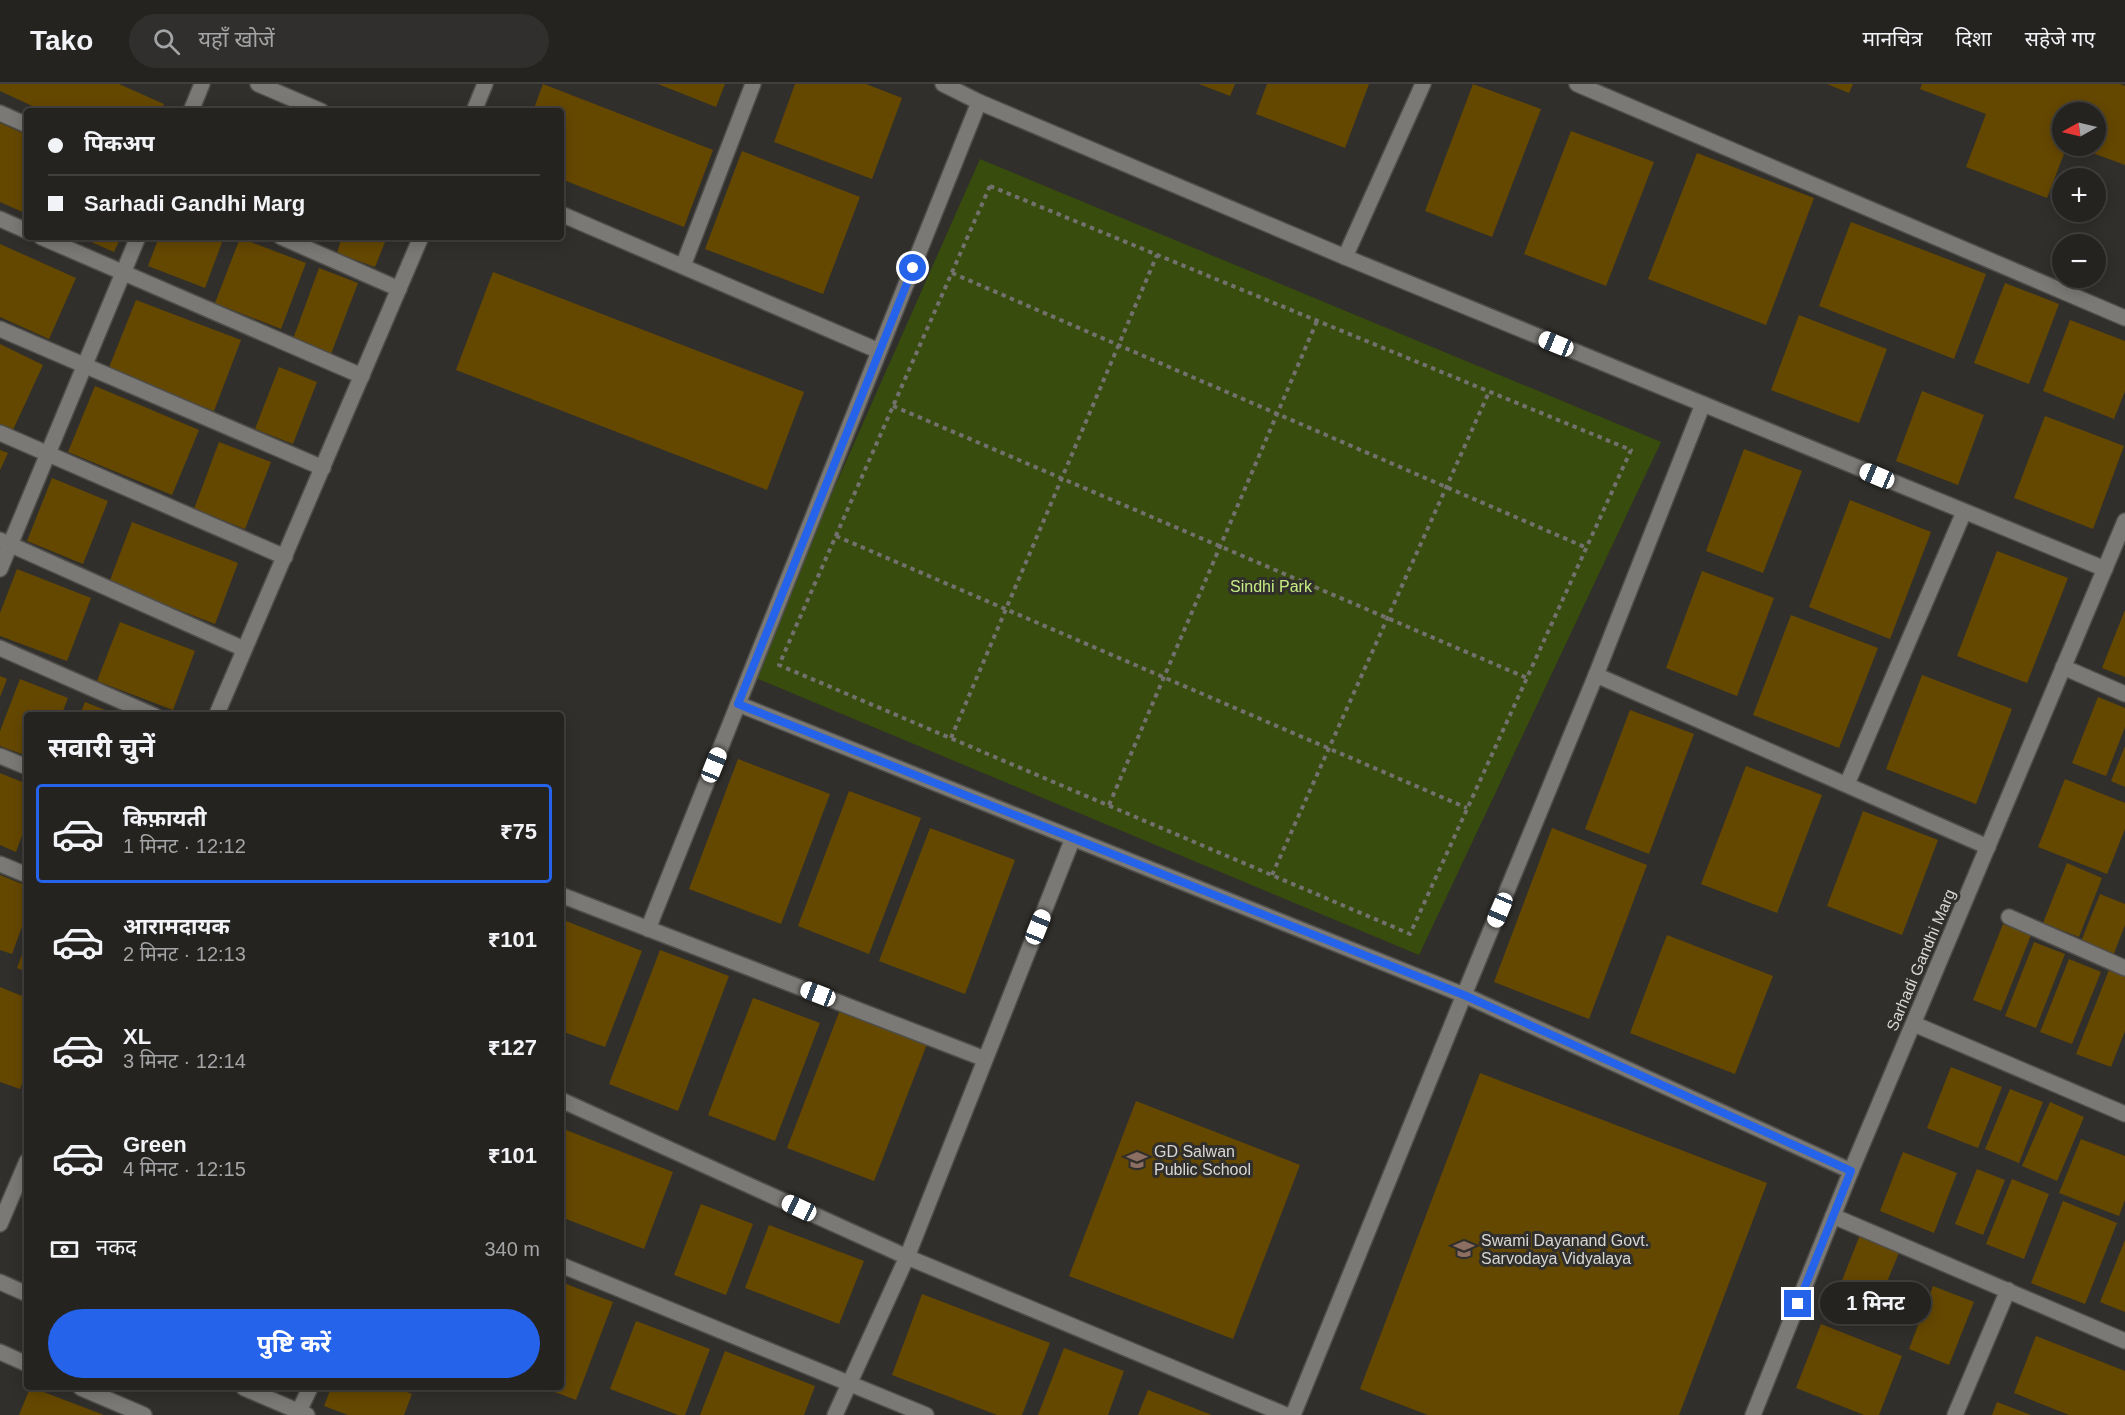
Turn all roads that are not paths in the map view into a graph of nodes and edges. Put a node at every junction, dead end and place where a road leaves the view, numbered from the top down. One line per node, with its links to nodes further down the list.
1 (202, 84): 9 (street)
2 (258, 84): 10 (street)
3 (485, 84): 11 (street)
4 (753, 84): 22 (street)
5 (943, 84): 8 (street)
6 (1423, 84): 21 (street)
7 (1577, 84): 25 (street)
8 (979, 102): 21 (street); 27 (street)
9 (192, 108)
10 (314, 108)
11 (475, 108)
12 (0, 113): 13 (street)
13 (24, 124)
14 (564, 215): 22 (street)
15 (0, 219): 16 (street)
16 (24, 230)
17 (48, 240): 23 (street)
18 (137, 240): 23 (street)
19 (288, 240): 24 (street)
20 (420, 240): 24 (street)
21 (1345, 257): 30 (street)
22 (683, 266): 27 (street)
23 (123, 272): 28 (street); 29 (street)
24 (399, 289): 29 (street)
25 (2125, 318)
26 (0, 329): 28 (street)
27 (879, 351): 45 (street)
28 (85, 365): 32 (street); 33 (street)
29 (362, 376): 33 (street)
30 (1703, 404): 34 (street); 43 (street)
31 (0, 433): 32 (street)
32 (48, 454): 36 (street); 37 (street)
33 (323, 468): 37 (street)
34 (1964, 512): 39 (street); 50 (street)
35 (2125, 521): 39 (street, Sarhadi Gandhi Marg)
36 (5, 543): 38 (street); 41 (street)
37 (285, 557): 41 (street)
38 (0, 569)
39 (2105, 569): 42 (street, Sarhadi Gandhi Marg)
40 (0, 648): 46 (street)
41 (244, 649): 47 (street)
42 (2063, 667): 44 (street); 52 (street, Sarhadi Gandhi Marg)
43 (1596, 675): 50 (street); 59 (street)
44 (2125, 694)
45 (738, 704): 51 (street); 57 (street)
46 (145, 712)
47 (218, 712)
48 (0, 756): 49 (street)
49 (24, 766)
50 (1847, 784): 52 (street)
51 (1073, 838): 59 (street); 61 (street)
52 (1988, 847): 60 (street, Sarhadi Gandhi Marg)
53 (0, 864): 54 (street)
54 (24, 874)
55 (564, 896): 57 (street)
56 (2009, 917): 58 (street)
57 (648, 929): 61 (street)
58 (2125, 968)
59 (1464, 995): 64 (street); 86 (street)
60 (1914, 1024): 63 (street); 64 (street, Sarhadi Gandhi Marg)
61 (985, 1059): 69 (street)
62 (564, 1101): 69 (street)
63 (2125, 1114)
64 (1851, 1171): 67 (street, Sarhadi Gandhi Marg)
65 (24, 1176): 66 (street)
66 (21, 1192): 68 (street)
67 (1833, 1216): 72 (street); 87 (street, Sarhadi Gandhi Marg)
68 (0, 1224)
69 (907, 1257): 77 (street); 85 (street)
70 (564, 1266): 77 (street)
71 (0, 1282): 73 (street)
72 (2008, 1290): 74 (street); 88 (street)
73 (24, 1293)
74 (2125, 1341)
75 (0, 1352): 76 (street)
76 (24, 1363)
77 (849, 1385): 83 (street); 84 (street)
78 (86, 1390): 82 (street)
79 (248, 1390): 81 (street)
80 (309, 1390): 81 (street)
81 (301, 1414)
82 (144, 1415)
83 (835, 1415)
84 (926, 1415)
85 (1286, 1415)
86 (1293, 1415)
87 (1754, 1415)
88 (1955, 1415)

